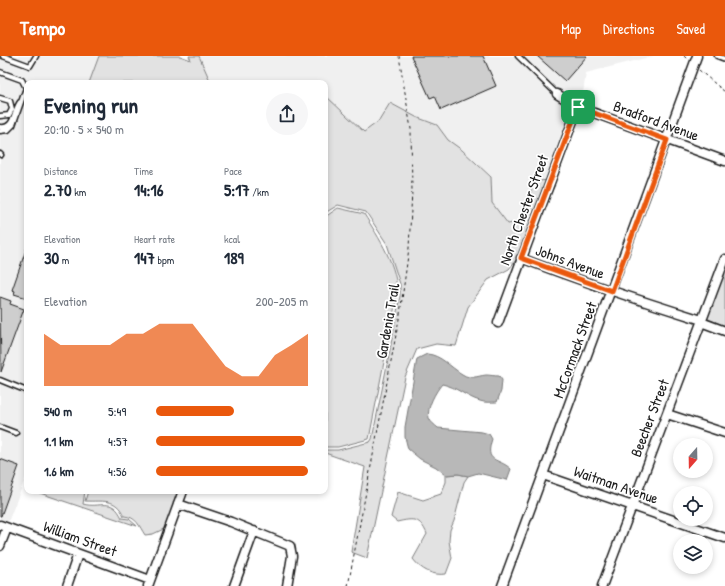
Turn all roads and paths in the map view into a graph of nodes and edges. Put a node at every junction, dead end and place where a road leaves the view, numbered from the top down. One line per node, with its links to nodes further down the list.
1 (3, 56): 2 (lane)
2 (36, 56)
3 (399, 56): 48 (path, Gardenia Trail)
4 (518, 56): 13 (lane)
5 (684, 56): 9 (path)
6 (697, 56): 9 (street, McCormack Street)
7 (717, 56): 8 (lane)
8 (725, 59)
9 (694, 65): 12 (path); 21 (street, McCormack Street)
10 (0, 72): 11 (lane)
11 (24, 82)
12 (725, 92)
13 (557, 94): 17 (street, Bradford Avenue)
14 (24, 96): 16 (lane)
15 (0, 98): 18 (lane)
16 (22, 101): 19 (lane); 20 (lane)
17 (578, 107): 21 (street, Bradford Avenue); 23 (street, North Chester Street)
18 (2, 117)
19 (0, 127)
20 (0, 131)
21 (667, 140): 22 (street, Bradford Avenue); 25 (street, McCormack Street)
22 (725, 162)
23 (521, 258): 25 (street, Johns Avenue); 27 (street, North Chester Street)
24 (725, 259): 26 (street, Beecher Street)
25 (612, 291): 26 (street, Johns Avenue); 35 (street, McCormack Street)
26 (701, 321): 28 (street, Johns Avenue); 31 (street, Beecher Street)
27 (498, 323)
28 (725, 331)
29 (0, 380): 30 (lane)
30 (24, 390)
31 (667, 414): 34 (street); 38 (street, Beecher Street)
32 (0, 427): 33 (lane)
33 (16, 433)
34 (725, 433)
35 (544, 475): 38 (street, Waitman Avenue); 49 (street, McCormack Street)
36 (182, 494): 37 (street)
37 (178, 504): 40 (street); 44 (street)
38 (632, 505): 41 (street, Waitman Avenue); 50 (street, Beecher Street)
39 (4, 526): 42 (street); 43 (street, William Street)
40 (254, 531): 46 (street); 47 (street)
41 (725, 538)
42 (0, 546)
43 (78, 554): 44 (street, William Street); 45 (street)
44 (149, 583)
45 (67, 586)
46 (234, 586)
47 (287, 586)
48 (348, 586)
49 (502, 586)
50 (602, 586)

